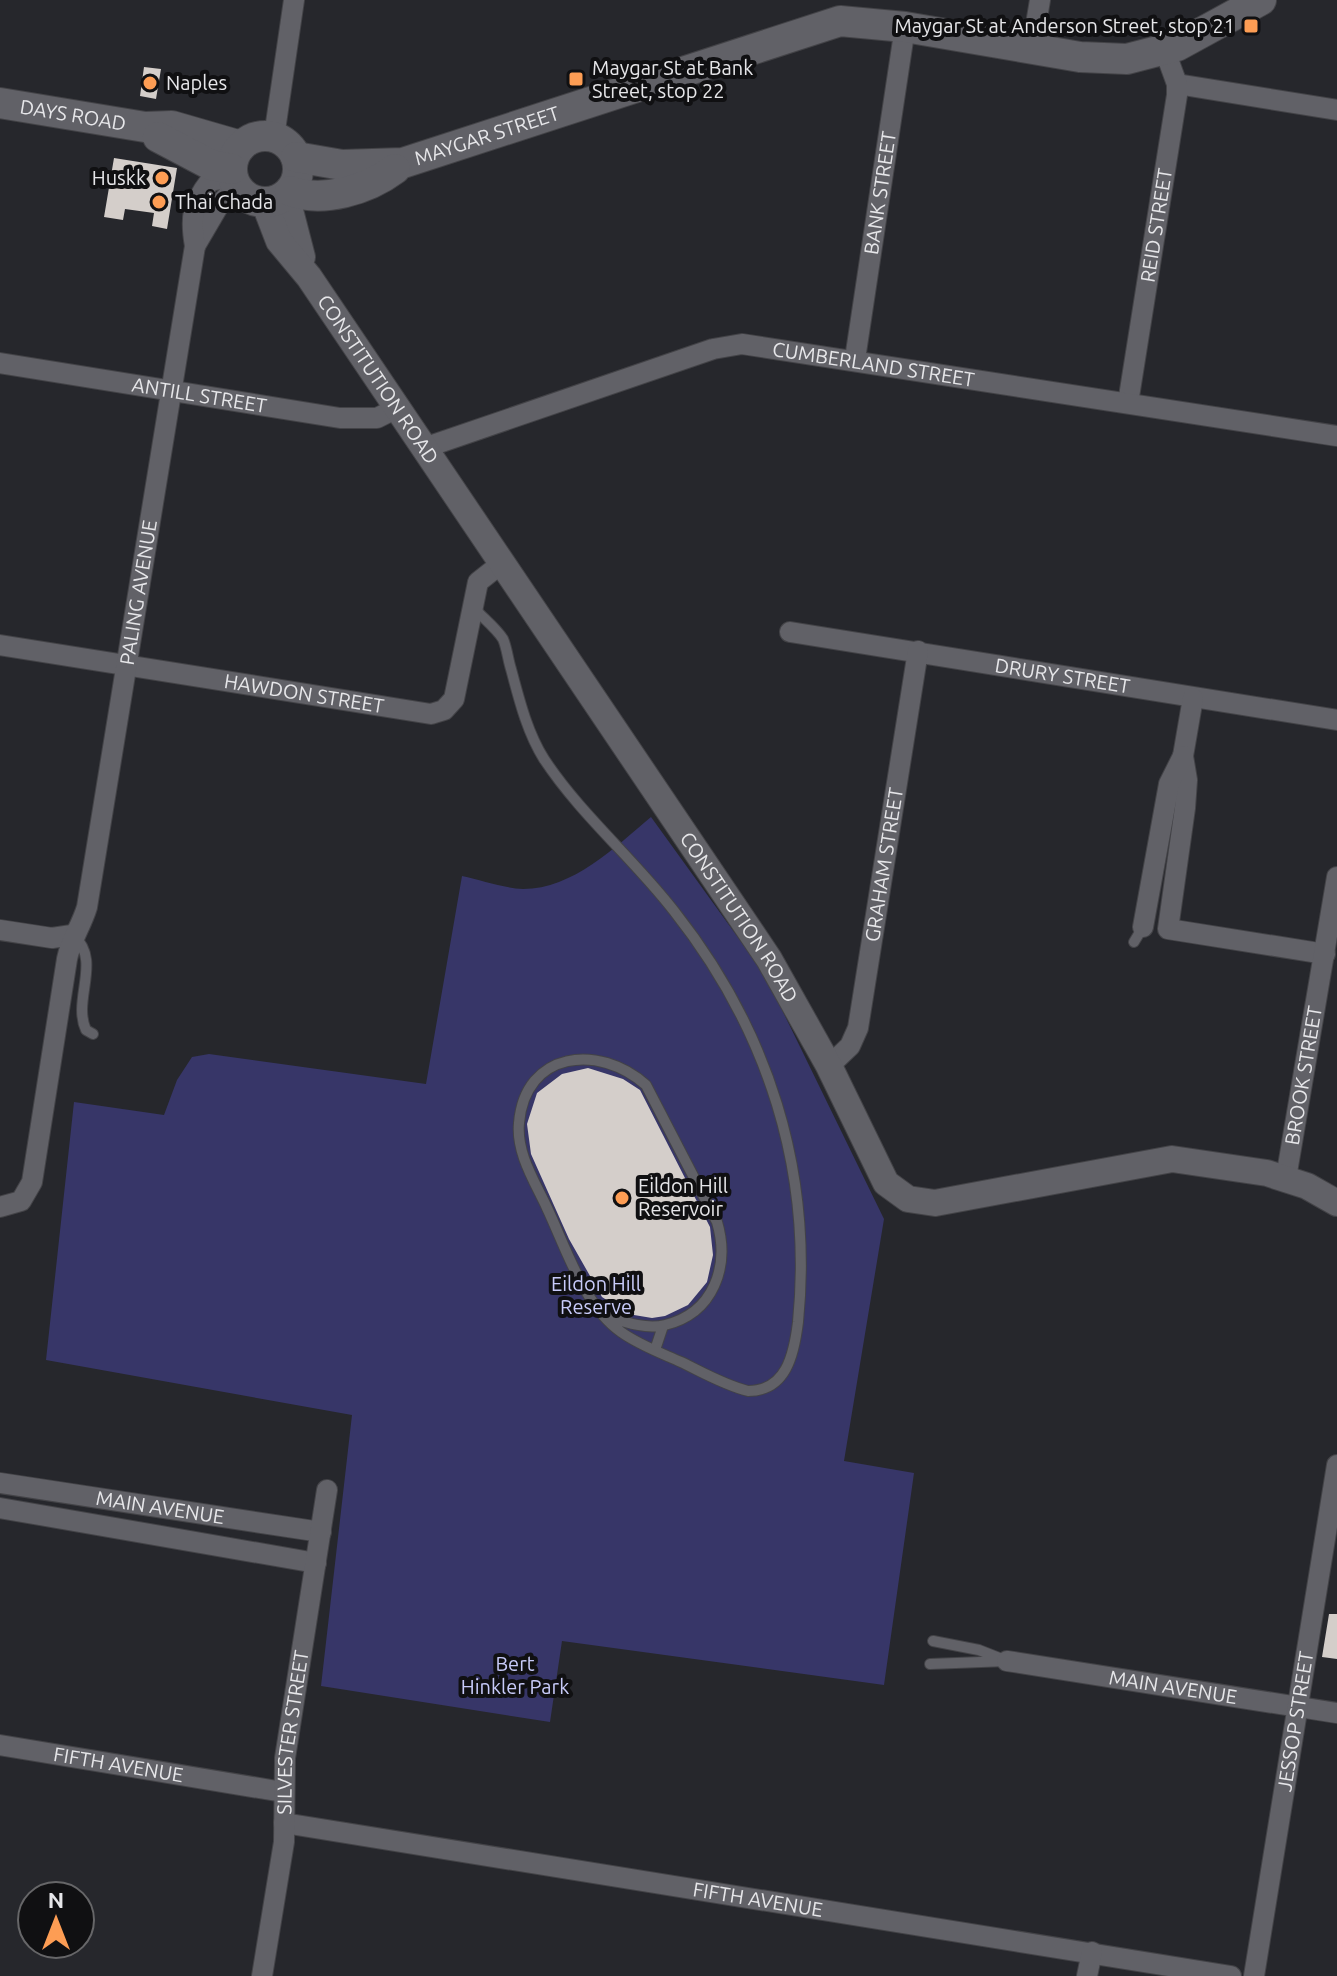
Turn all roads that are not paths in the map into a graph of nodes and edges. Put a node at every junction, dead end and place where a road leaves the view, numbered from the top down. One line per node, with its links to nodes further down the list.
1 (294, 0): 10 (street)
2 (1040, 0): 5 (street)
3 (1261, 0): 6 (main road, MAYGAR STREET)
4 (905, 27): 5 (main road, MAYGAR STREET); 12 (main road, MAYGAR STREET); 15 (street, BANK STREET)
5 (1032, 48): 6 (main road, MAYGAR STREET)
6 (1165, 51): 7 (street, REID STREET)
7 (1177, 84): 9 (street); 18 (street, REID STREET)
8 (0, 103): 13 (main road, DAYS ROAD)
9 (1337, 110)
10 (274, 137): 11 (main road); 13 (main road)
11 (296, 157): 12 (main road, MAYGAR STREET); 14 (main road)
12 (403, 163): 14 (main road, MAYGAR STREET)
13 (236, 170): 14 (main road); 17 (street, PALING AVENUE)
14 (280, 196): 19 (street, CONSTITUTION ROAD)
15 (855, 359): 18 (street, CUMBERLAND STREET); 21 (street, CUMBERLAND STREET)
16 (0, 363): 17 (street, ANTILL STREET)
17 (170, 390): 19 (street, ANTILL STREET); 27 (street, PALING AVENUE)
18 (1128, 403): 20 (street, CUMBERLAND STREET)
19 (397, 408): 21 (street, CONSTITUTION ROAD)
20 (1337, 436)
21 (424, 448): 22 (street, CONSTITUTION ROAD)
22 (502, 563): 23 (street, HAWDON STREET); 35 (street, CONSTITUTION ROAD)
23 (472, 607): 27 (street, HAWDON STREET); 41 (lane)
24 (790, 632): 26 (street, DRURY STREET)
25 (0, 645): 27 (street, HAWDON STREET)
26 (918, 651): 28 (street, DRURY STREET); 35 (street, GRAHAM STREET)
27 (126, 665): 32 (street, PALING AVENUE)
28 (1193, 698): 29 (street, DRURY STREET); 33 (street)
29 (1337, 720)
30 (1337, 877): 33 (street, BROOK STREET)
31 (0, 930): 32 (street)
32 (72, 935): 34 (lane); 38 (street, PALING AVENUE)
33 (1325, 954): 36 (street, BROOK STREET)
34 (93, 1034)
35 (829, 1066): 36 (street, CONSTITUTION ROAD)
36 (1286, 1178): 37 (street, CONSTITUTION ROAD)
37 (1337, 1203)
38 (6, 1206)
39 (603, 1315): 40 (lane); 40 (lane); 41 (lane)
40 (663, 1326): 41 (lane)
41 (655, 1350)
42 (1337, 1465): 51 (street, JESSOP STREET)
43 (0, 1483): 46 (street, MAIN AVENUE)
44 (327, 1490): 46 (street, SILVESTER STREET)
45 (0, 1508): 47 (street, MAIN AVENUE)
46 (321, 1532): 47 (street, SILVESTER STREET)
47 (316, 1563): 54 (street, SILVESTER STREET)
48 (933, 1641): 49 (lane, MAIN AVENUE)
49 (1007, 1661): 50 (lane, MAIN AVENUE); 51 (street, MAIN AVENUE)
50 (930, 1664)
51 (1298, 1706): 52 (street, MAIN AVENUE); 60 (street, JESSOP STREET)
52 (1337, 1713)
53 (0, 1745): 54 (street, FIFTH AVENUE)
54 (283, 1792): 55 (street, SILVESTER STREET)
55 (284, 1823): 56 (street, FIFTH AVENUE); 57 (street, SILVESTER STREET)
56 (1092, 1952): 58 (street); 59 (street, FIFTH AVENUE)
57 (262, 1976)
58 (1087, 1976)
59 (1231, 1976)
60 (1254, 1976)

